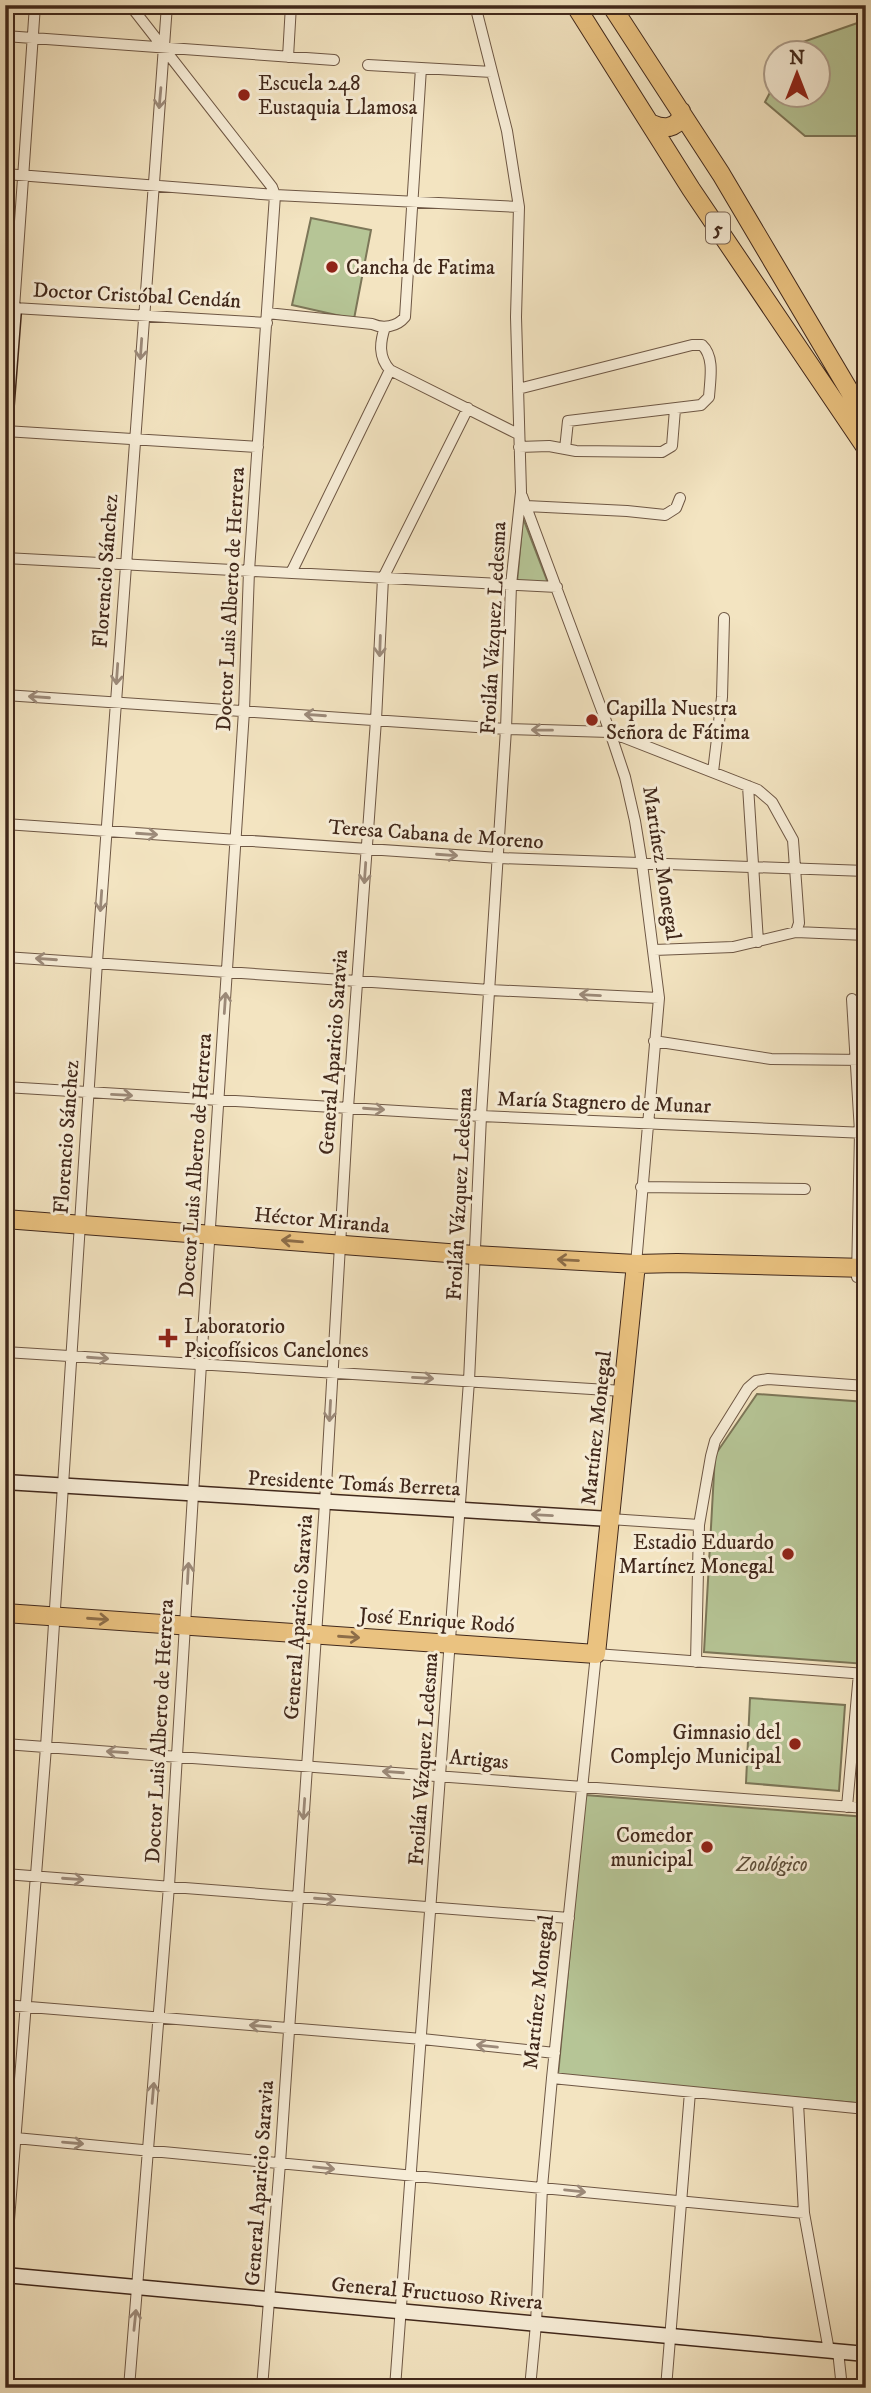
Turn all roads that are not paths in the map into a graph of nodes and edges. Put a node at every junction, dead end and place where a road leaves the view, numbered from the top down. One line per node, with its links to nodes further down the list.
1 (35, 5): 9 (street)
2 (130, 5): 10 (street)
3 (167, 5): 10 (street, Florencio Sánchez)
4 (290, 5): 11 (street)
5 (475, 5): 15 (street, Froilán Vázquez Ledesma)
6 (575, 5): 17 (highway, 5)
7 (611, 5): 16 (highway, 5)
8 (5, 36): 9 (street)
9 (32, 38): 10 (street); 19 (street)
10 (164, 47): 11 (street); 20 (street, Florencio Sánchez, one-way to 20); 21 (street)
11 (288, 57): 12 (street)
12 (334, 60)
13 (368, 65): 14 (street)
14 (421, 68): 15 (street); 22 (street)
15 (492, 72): 23 (street, Froilán Vázquez Ledesma)
16 (681, 111): 17 (highway); 32 (highway, 5)
17 (652, 124): 40 (highway, 5)
18 (5, 174): 19 (street)
19 (23, 175): 20 (street); 24 (street)
20 (153, 185): 21 (street); 25 (street, Florencio Sánchez)
21 (275, 195): 22 (street); 26 (street, Doctor Luis Alberto de Herrera)
22 (411, 203): 23 (street); 27 (street)
23 (519, 207): 29 (street, Froilán Vázquez Ledesma)
24 (9, 308): 25 (street, Doctor Cristóbal Cendán); 33 (street)
25 (143, 316): 26 (street, Doctor Cristóbal Cendán); 36 (street, Florencio Sánchez, one-way to 36)
26 (267, 318): 27 (street, Doctor Cristóbal Cendán); 37 (street, Doctor Luis Alberto de Herrera)
27 (384, 327): 28 (street)
28 (390, 370): 30 (street); 47 (street)
29 (518, 389): 31 (street); 35 (street, Froilán Vázquez Ledesma)
30 (468, 408): 35 (street); 48 (street, General Aparicio Saravia)
31 (675, 409): 39 (street); 39 (street)
32 (866, 419)
33 (5, 425)
34 (5, 431): 36 (street)
35 (518, 433): 38 (street, Froilán Vázquez Ledesma)
36 (134, 439): 37 (street); 45 (street, Florencio Sánchez)
37 (258, 447): 46 (street, Doctor Luis Alberto de Herrera)
38 (519, 447): 39 (street); 41 (street, Froilán Vázquez Ledesma)
39 (565, 449)
40 (866, 449)
41 (521, 492): 43 (street, Martínez Monegal); 49 (street, Froilán Vázquez Ledesma)
42 (680, 498): 43 (street)
43 (526, 506): 50 (street, Martínez Monegal)
44 (5, 558): 45 (street)
45 (125, 565): 46 (street); 53 (street, Florencio Sánchez, one-way to 53)
46 (249, 571): 47 (street); 54 (street, Doctor Luis Alberto de Herrera)
47 (291, 573): 48 (street)
48 (383, 578): 49 (street); 55 (street, General Aparicio Saravia, one-way to 55)
49 (511, 585): 50 (street); 56 (street, Froilán Vázquez Ledesma)
50 (557, 587): 57 (street, Martínez Monegal)
51 (724, 618): 58 (street)
52 (5, 695): 53 (street, one-way to 52)
53 (115, 702): 54 (street); 61 (street, Florencio Sánchez)
54 (244, 711): 55 (street, one-way to 54); 62 (street, Doctor Luis Alberto de Herrera)
55 (376, 720): 56 (street); 63 (street, General Aparicio Saravia)
56 (506, 729): 57 (street, one-way to 56); 64 (street, Froilán Vázquez Ledesma)
57 (610, 732): 58 (street); 65 (street, Martínez Monegal)
58 (713, 772): 59 (street)
59 (748, 786): 66 (street); 67 (street)
60 (5, 824): 61 (street, Teresa Cabana de Moreno)
61 (106, 832): 62 (street, Teresa Cabana de Moreno, one-way to 62); 74 (street, Florencio Sánchez, one-way to 74)
62 (235, 840): 63 (street, Teresa Cabana de Moreno); 75 (street, Doctor Luis Alberto de Herrera)
63 (367, 849): 64 (street, Teresa Cabana de Moreno, one-way to 64); 76 (street, General Aparicio Saravia, one-way to 76)
64 (499, 858): 65 (street, Teresa Cabana de Moreno); 77 (street, Froilán Vázquez Ledesma)
65 (642, 864): 66 (street, Teresa Cabana de Moreno); 72 (street, Martínez Monegal)
66 (753, 868): 67 (street, Teresa Cabana de Moreno); 71 (street)
67 (796, 869): 68 (street, Teresa Cabana de Moreno); 69 (street)
68 (866, 871)
69 (796, 932): 70 (street); 71 (street)
70 (866, 935)
71 (758, 943): 72 (street)
72 (654, 950): 78 (street, Martínez Monegal)
73 (5, 957): 74 (street, one-way to 73)
74 (97, 962): 75 (street); 85 (street, Florencio Sánchez)
75 (227, 972): 76 (street); 86 (street, Doctor Luis Alberto de Herrera, one-way to 75)
76 (357, 981): 77 (street); 87 (street, General Aparicio Saravia)
77 (490, 990): 78 (street, one-way to 77); 88 (street, Froilán Vázquez Ledesma)
78 (659, 998): 82 (street, Martínez Monegal)
79 (852, 999): 80 (street)
80 (854, 1024): 81 (street); 83 (street)
81 (866, 1024)
82 (654, 1041): 83 (street); 89 (street, Martínez Monegal)
83 (861, 1060): 90 (street)
84 (5, 1087): 85 (street, María Stagnero de Munar)
85 (89, 1093): 86 (street, María Stagnero de Munar, one-way to 86); 94 (street, Florencio Sánchez)
86 (219, 1101): 87 (street, María Stagnero de Munar); 95 (street, Doctor Luis Alberto de Herrera)
87 (348, 1108): 88 (street, María Stagnero de Munar, one-way to 88); 96 (street, General Aparicio Saravia)
88 (481, 1116): 89 (street, María Stagnero de Munar); 97 (street, Froilán Vázquez Ledesma)
89 (646, 1123): 90 (street, María Stagnero de Munar); 91 (street, Martínez Monegal)
90 (863, 1133): 99 (street)
91 (641, 1187): 92 (street); 98 (street, Martínez Monegal)
92 (805, 1189)
93 (5, 1219): 94 (highway, Héctor Miranda)
94 (79, 1224): 95 (highway, Héctor Miranda); 101 (street, Florencio Sánchez)
95 (210, 1234): 96 (highway, Héctor Miranda, one-way to 95); 102 (street, Doctor Luis Alberto de Herrera)
96 (340, 1245): 97 (highway, Héctor Miranda); 103 (street, General Aparicio Saravia)
97 (474, 1255): 98 (highway, Héctor Miranda, one-way to 97); 104 (street, Froilán Vázquez Ledesma)
98 (635, 1268): 99 (highway, Héctor Miranda); 106 (highway, Martínez Monegal)
99 (861, 1273)
100 (5, 1352): 101 (street)
101 (71, 1356): 102 (street, one-way to 102); 108 (street, Florencio Sánchez)
102 (201, 1364): 103 (street); 109 (street, Doctor Luis Alberto de Herrera)
103 (333, 1373): 104 (street, one-way to 104); 110 (street, General Aparicio Saravia, one-way to 110)
104 (469, 1381): 106 (street); 111 (street, Froilán Vázquez Ledesma)
105 (866, 1386): 113 (street)
106 (623, 1391): 112 (highway, Martínez Monegal)
107 (5, 1482): 108 (street, Presidente Tomás Berreta)
108 (64, 1486): 109 (street, Presidente Tomás Berreta); 115 (street, Florencio Sánchez)
109 (193, 1494): 110 (street, Presidente Tomás Berreta); 116 (street, Doctor Luis Alberto de Herrera, one-way to 109)
110 (325, 1503): 111 (street, Presidente Tomás Berreta); 117 (street, General Aparicio Saravia)
111 (459, 1510): 112 (street, Presidente Tomás Berreta, one-way to 111); 118 (street, Froilán Vázquez Ledesma)
112 (610, 1519): 113 (street, Presidente Tomás Berreta); 119 (highway, Martínez Monegal)
113 (699, 1525): 120 (street)
114 (5, 1613): 115 (highway, José Enrique Rodó)
115 (55, 1617): 116 (highway, José Enrique Rodó, one-way to 116); 123 (street, Florencio Sánchez)
116 (185, 1625): 117 (highway, José Enrique Rodó); 124 (street, Doctor Luis Alberto de Herrera)
117 (316, 1635): 118 (highway, José Enrique Rodó, one-way to 118); 125 (street, General Aparicio Saravia)
118 (451, 1644): 119 (highway, José Enrique Rodó); 126 (street, Froilán Vázquez Ledesma)
119 (596, 1654): 120 (street, José Enrique Rodó); 127 (street, Martínez Monegal)
120 (696, 1662): 121 (street, José Enrique Rodó)
121 (862, 1674): 128 (street)
122 (5, 1744): 123 (street, Artigas)
123 (46, 1747): 124 (street, Artigas, one-way to 123); 131 (street, Florencio Sánchez)
124 (176, 1756): 125 (street, Artigas); 132 (street, Doctor Luis Alberto de Herrera)
125 (307, 1766): 126 (street, Artigas, one-way to 125); 133 (street, General Aparicio Saravia, one-way to 133)
126 (441, 1775): 127 (street, Artigas); 134 (street, Froilán Vázquez Ledesma)
127 (583, 1786): 128 (street, Artigas); 135 (street, Martínez Monegal)
128 (847, 1807): 129 (street, Artigas)
129 (866, 1808)
130 (5, 1874): 131 (street)
131 (37, 1877): 132 (street, one-way to 132); 137 (street, Florencio Sánchez)
132 (169, 1886): 133 (street); 138 (street, Doctor Luis Alberto de Herrera)
133 (298, 1897): 134 (street, one-way to 134); 139 (street, General Aparicio Saravia)
134 (430, 1907): 135 (street); 140 (street, Froilán Vázquez Ledesma)
135 (569, 1918): 141 (street, Martínez Monegal)
136 (5, 2005): 137 (street)
137 (27, 2007): 138 (street); 147 (street, Florencio Sánchez)
138 (159, 2017): 139 (street, one-way to 138); 148 (street, Doctor Luis Alberto de Herrera, one-way to 138)
139 (289, 2028): 140 (street); 149 (street, General Aparicio Saravia)
140 (422, 2039): 141 (street, one-way to 140); 150 (street, Froilán Vázquez Ledesma)
141 (555, 2053): 142 (street, Martínez Monegal)
142 (552, 2078): 143 (street); 151 (street, Martínez Monegal)
143 (690, 2092): 144 (street); 152 (street)
144 (798, 2103): 145 (street); 153 (street)
145 (866, 2109)
146 (5, 2137): 147 (street)
147 (17, 2138): 148 (street, one-way to 148); 154 (street, Florencio Sánchez)
148 (149, 2150): 149 (street); 155 (street, Doctor Luis Alberto de Herrera)
149 (280, 2164): 150 (street, one-way to 150); 156 (street, General Aparicio Saravia)
150 (412, 2176): 151 (street); 157 (street, Froilán Vázquez Ledesma)
151 (542, 2187): 152 (street, one-way to 152); 158 (street, Martínez Monegal)
152 (680, 2201): 153 (street); 159 (street)
153 (804, 2213): 160 (street)
154 (5, 2273): 155 (street, General Fructuoso Rivera)
155 (138, 2287): 156 (street, General Fructuoso Rivera); 162 (street, Doctor Luis Alberto de Herrera, one-way to 155)
156 (270, 2299): 157 (street, General Fructuoso Rivera); 163 (street, General Aparicio Saravia)
157 (401, 2311): 158 (street, General Fructuoso Rivera); 164 (street, Froilán Vázquez Ledesma)
158 (536, 2323): 159 (street, General Fructuoso Rivera); 165 (street, Martínez Monegal)
159 (671, 2335): 160 (street, General Fructuoso Rivera); 166 (street)
160 (833, 2351): 161 (street, General Fructuoso Rivera); 167 (street)
161 (866, 2354)
162 (129, 2388)
163 (262, 2388)
164 (396, 2388)
165 (530, 2388)
166 (666, 2388)
167 (842, 2388)

